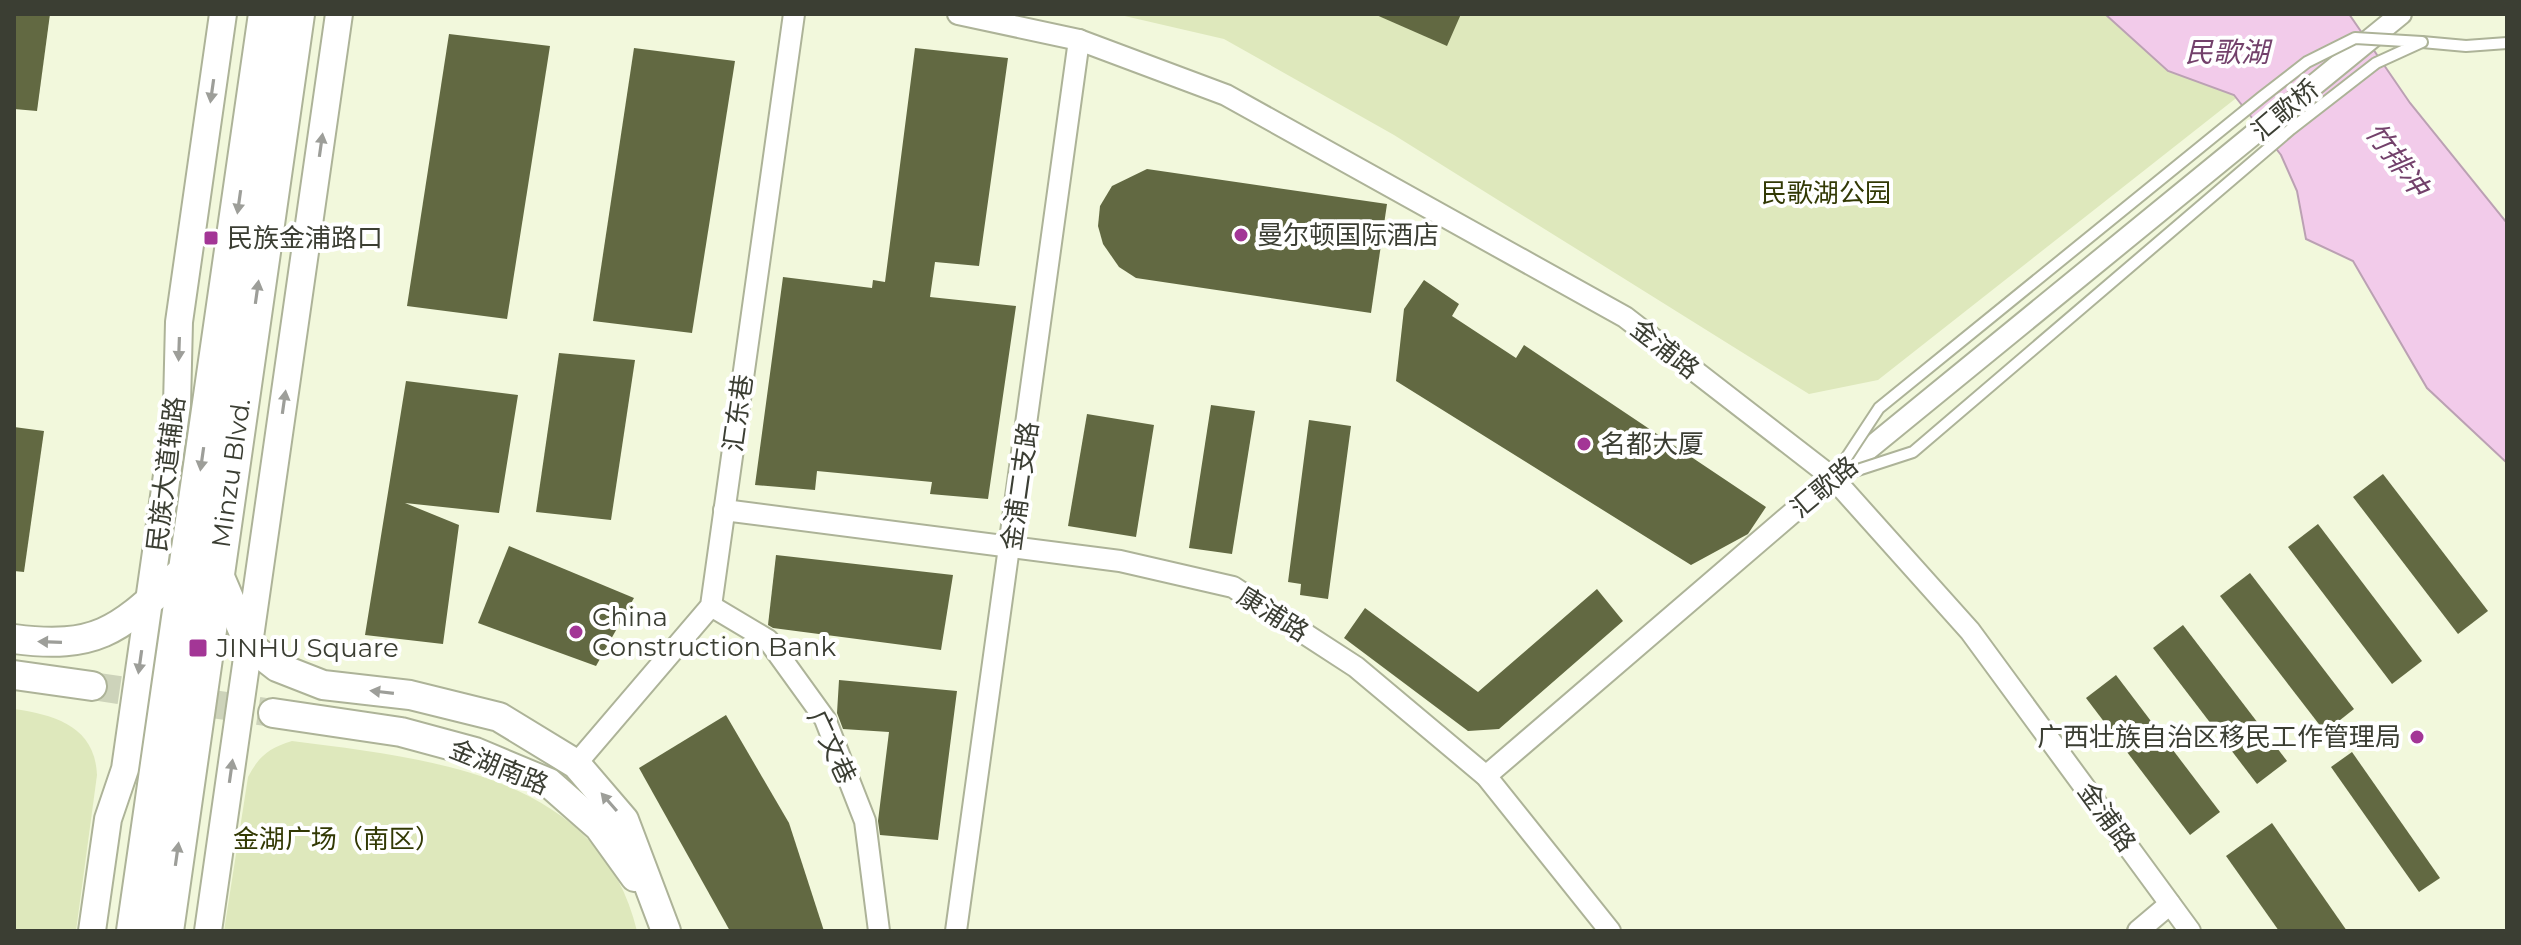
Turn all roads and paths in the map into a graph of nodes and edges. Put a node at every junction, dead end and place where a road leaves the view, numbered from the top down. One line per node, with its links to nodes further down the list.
1 (223, 14): 16 (street, 民族大道辅路, one-way to 16)
2 (266, 14): 15 (highway, Minzu Blvd., one-way to 15)
3 (297, 14): 15 (highway, Minzu Blvd., one-way to 3)
4 (339, 14): 19 (street, one-way to 4)
5 (794, 14): 13 (street, 汇东巷)
6 (958, 14): 8 (street, 金浦路)
7 (2401, 14): 11 (street, 汇歌桥)
8 (1079, 40): 12 (street, 金浦路); 14 (street, 金浦二支路)
9 (2422, 42): 10 (lane); 12 (lane, bridge); 12 (lane, bridge)
10 (2507, 43)
11 (2169, 206): 12 (street, 汇歌路)
12 (1833, 478): 24 (street, 汇歌路); 25 (street, 金浦路)
13 (724, 510): 14 (street, 康浦路); 17 (street, 汇东巷)
14 (1011, 548): 24 (street, 康浦路); 32 (street, 金浦二支路)
15 (202, 568): 16 (main road); 19 (main road); 28 (highway, Minzu Blvd.); 29 (highway, Minzu Blvd., one-way to 15)
16 (149, 600): 18 (main road, one-way to 18); 27 (street, 民族大道辅路, one-way to 27)
17 (711, 606): 23 (street); 31 (street, 广文巷)
18 (14, 639)
19 (249, 645): 23 (main road, one-way to 19); 30 (street, one-way to 19)
20 (14, 675): 21 (main road)
21 (92, 686)
22 (273, 713): 26 (main road, 金湖南路)
23 (576, 764): 26 (main road, one-way to 23)
24 (1486, 776): 33 (street, 康浦路)
25 (2170, 904): 34 (street); 35 (street, 金浦路)
26 (667, 928)
27 (92, 931)
28 (134, 931)
29 (166, 931)
30 (208, 931)
31 (879, 931)
32 (956, 931)
33 (1610, 931)
34 (2138, 931)
35 (2190, 931)

